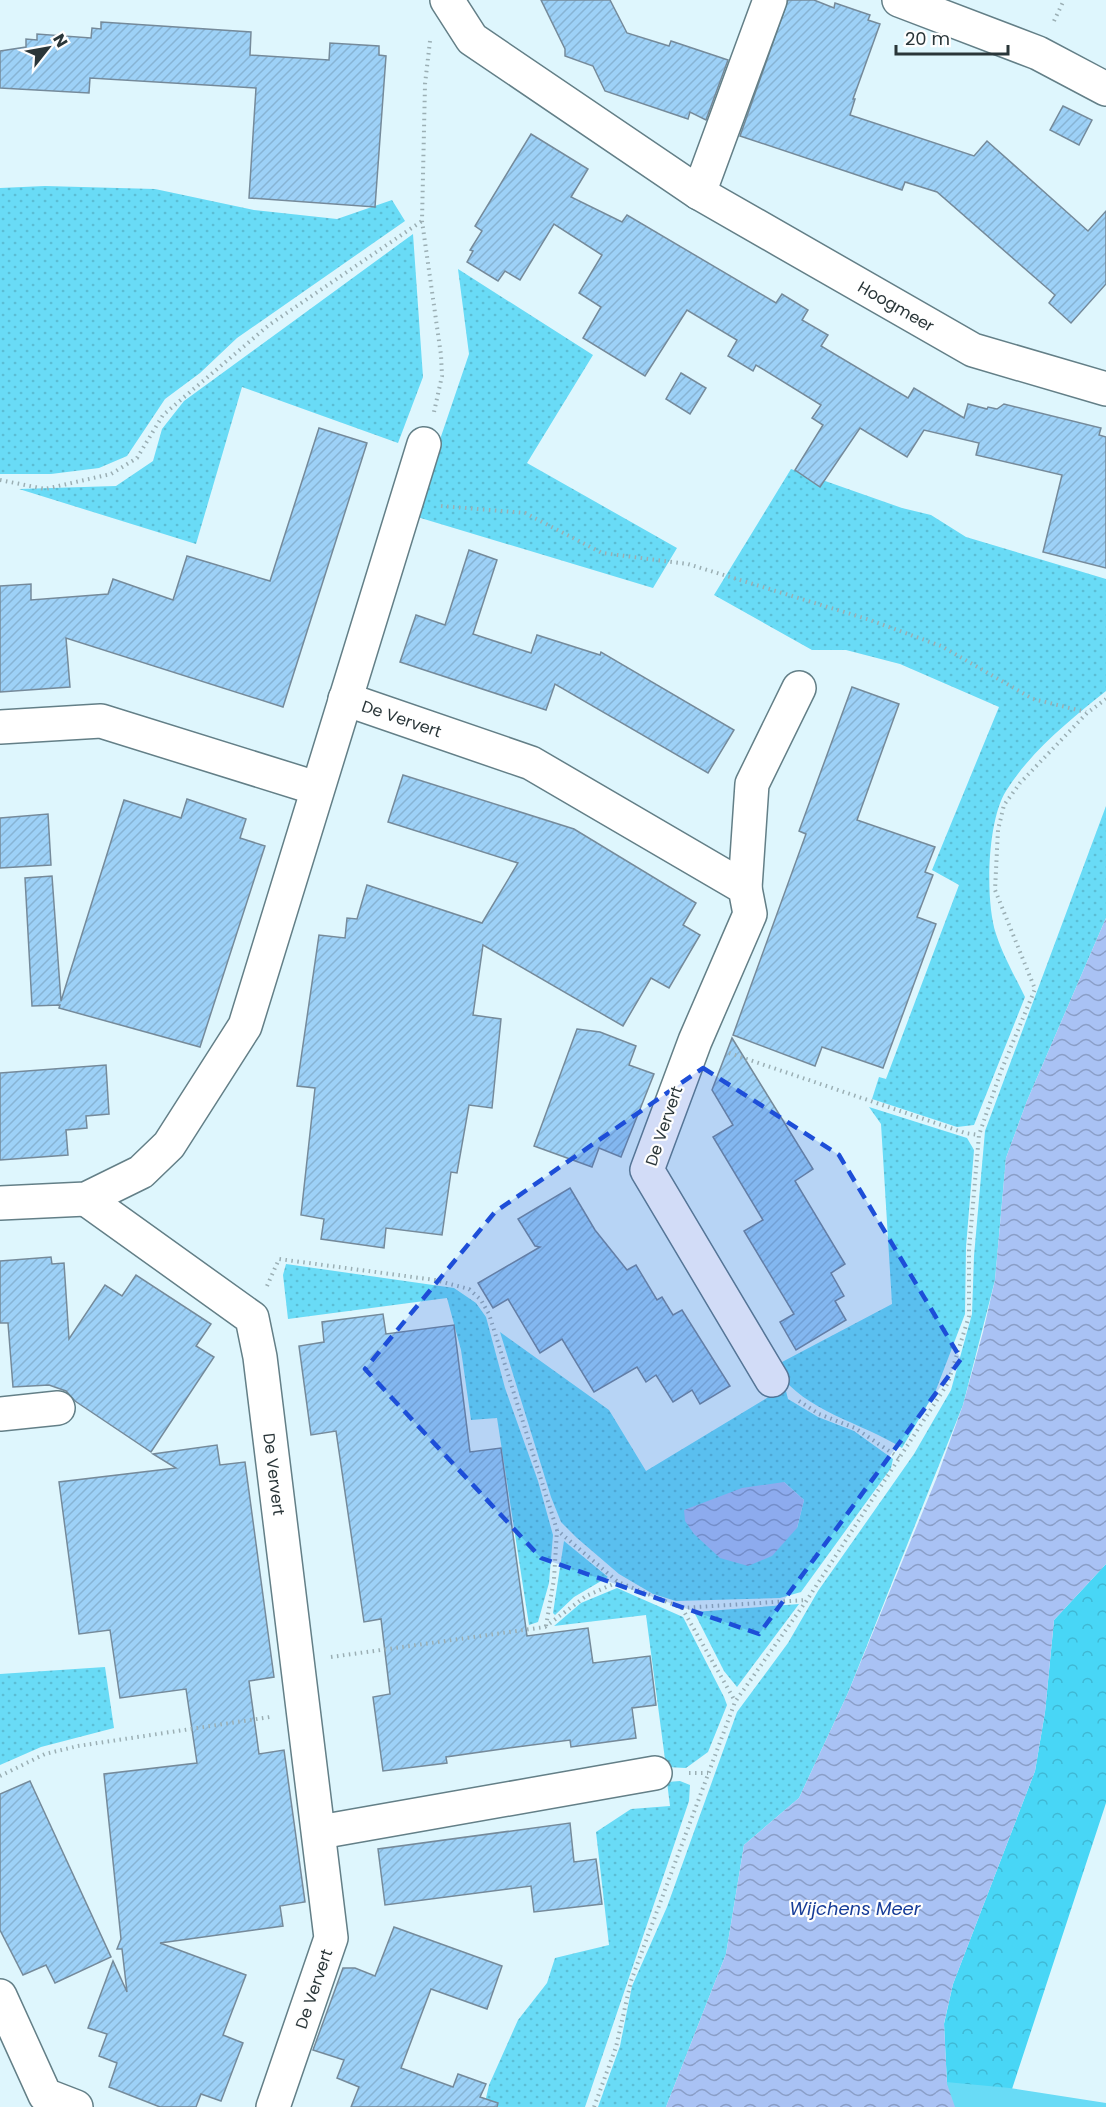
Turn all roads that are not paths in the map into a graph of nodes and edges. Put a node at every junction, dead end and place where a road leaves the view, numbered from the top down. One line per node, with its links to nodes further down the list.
1 (447, 0): 5 (street, Hoogmeer)
2 (770, 0): 5 (street)
3 (900, 0): 4 (street)
4 (1106, 89)
5 (699, 193): 6 (street, Hoogmeer)
6 (1106, 389)
7 (424, 444): 9 (street, De Ververt)
8 (799, 688): 12 (street, De Ververt)
9 (345, 699): 11 (street, De Ververt); 12 (street, De Ververt)
10 (0, 728): 11 (street)
11 (316, 788): 13 (street, De Ververt)
12 (746, 888): 15 (street, De Ververt)
13 (86, 1199): 14 (street, De Ververt); 19 (street, De Ververt)
14 (0, 1203)
15 (772, 1380)
16 (58, 1408): 17 (street)
17 (0, 1414)
18 (655, 1773): 19 (street)
19 (320, 1833): 22 (street, De Ververt)
20 (0, 1996): 21 (street)
21 (76, 2107)
22 (273, 2107)

